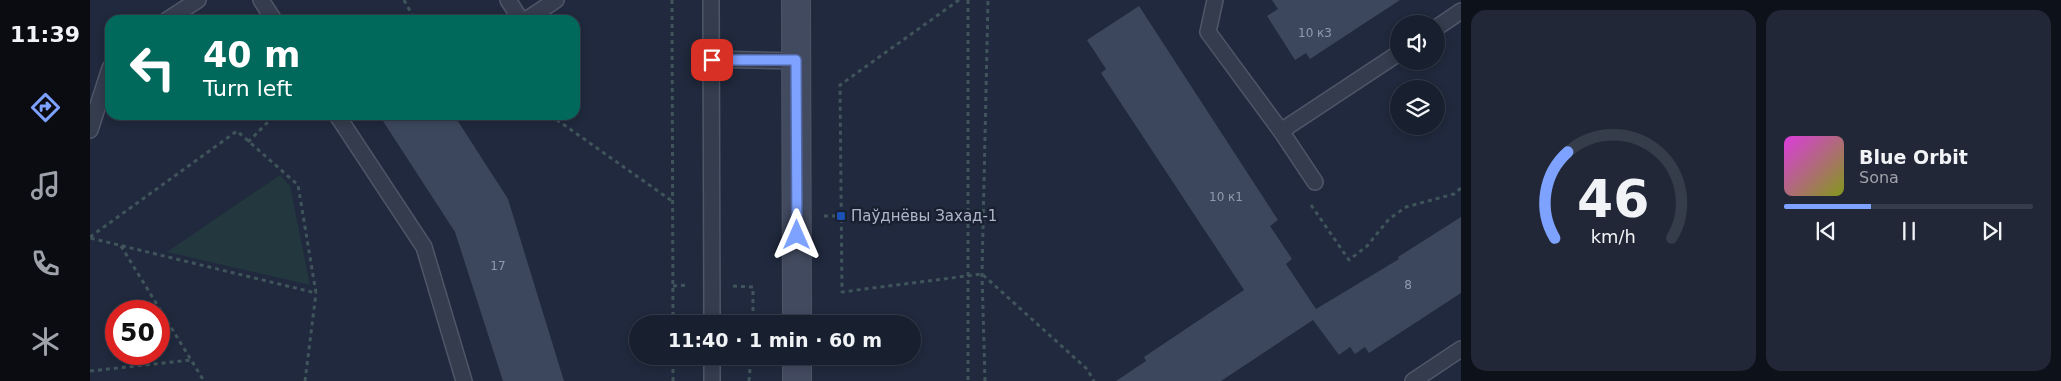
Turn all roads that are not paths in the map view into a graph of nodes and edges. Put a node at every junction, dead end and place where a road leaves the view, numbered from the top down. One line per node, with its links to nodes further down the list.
1 (198, 0): 9 (lane)
2 (261, 0): 10 (lane)
3 (508, 0): 11 (lane)
4 (556, 0): 12 (lane)
5 (711, 0): 15 (lane)
6 (796, 0): 16 (main road)
7 (1215, 0): 20 (lane)
8 (1461, 11): 13 (lane)
9 (175, 15)
10 (271, 15)
11 (518, 15)
12 (534, 15)
13 (1445, 22)
14 (1390, 59): 20 (lane)
15 (712, 60): 16 (lane); 22 (lane)
16 (796, 60): 23 (main road)
17 (105, 84): 19 (lane)
18 (340, 120): 27 (lane)
19 (90, 130)
20 (1280, 132): 21 (lane)
21 (1315, 182)
22 (712, 315)
23 (797, 315)
24 (1461, 349): 30 (lane)
25 (712, 365): 28 (lane)
26 (797, 365): 29 (main road)
27 (464, 381)
28 (712, 381)
29 (797, 381)
30 (1413, 381)

